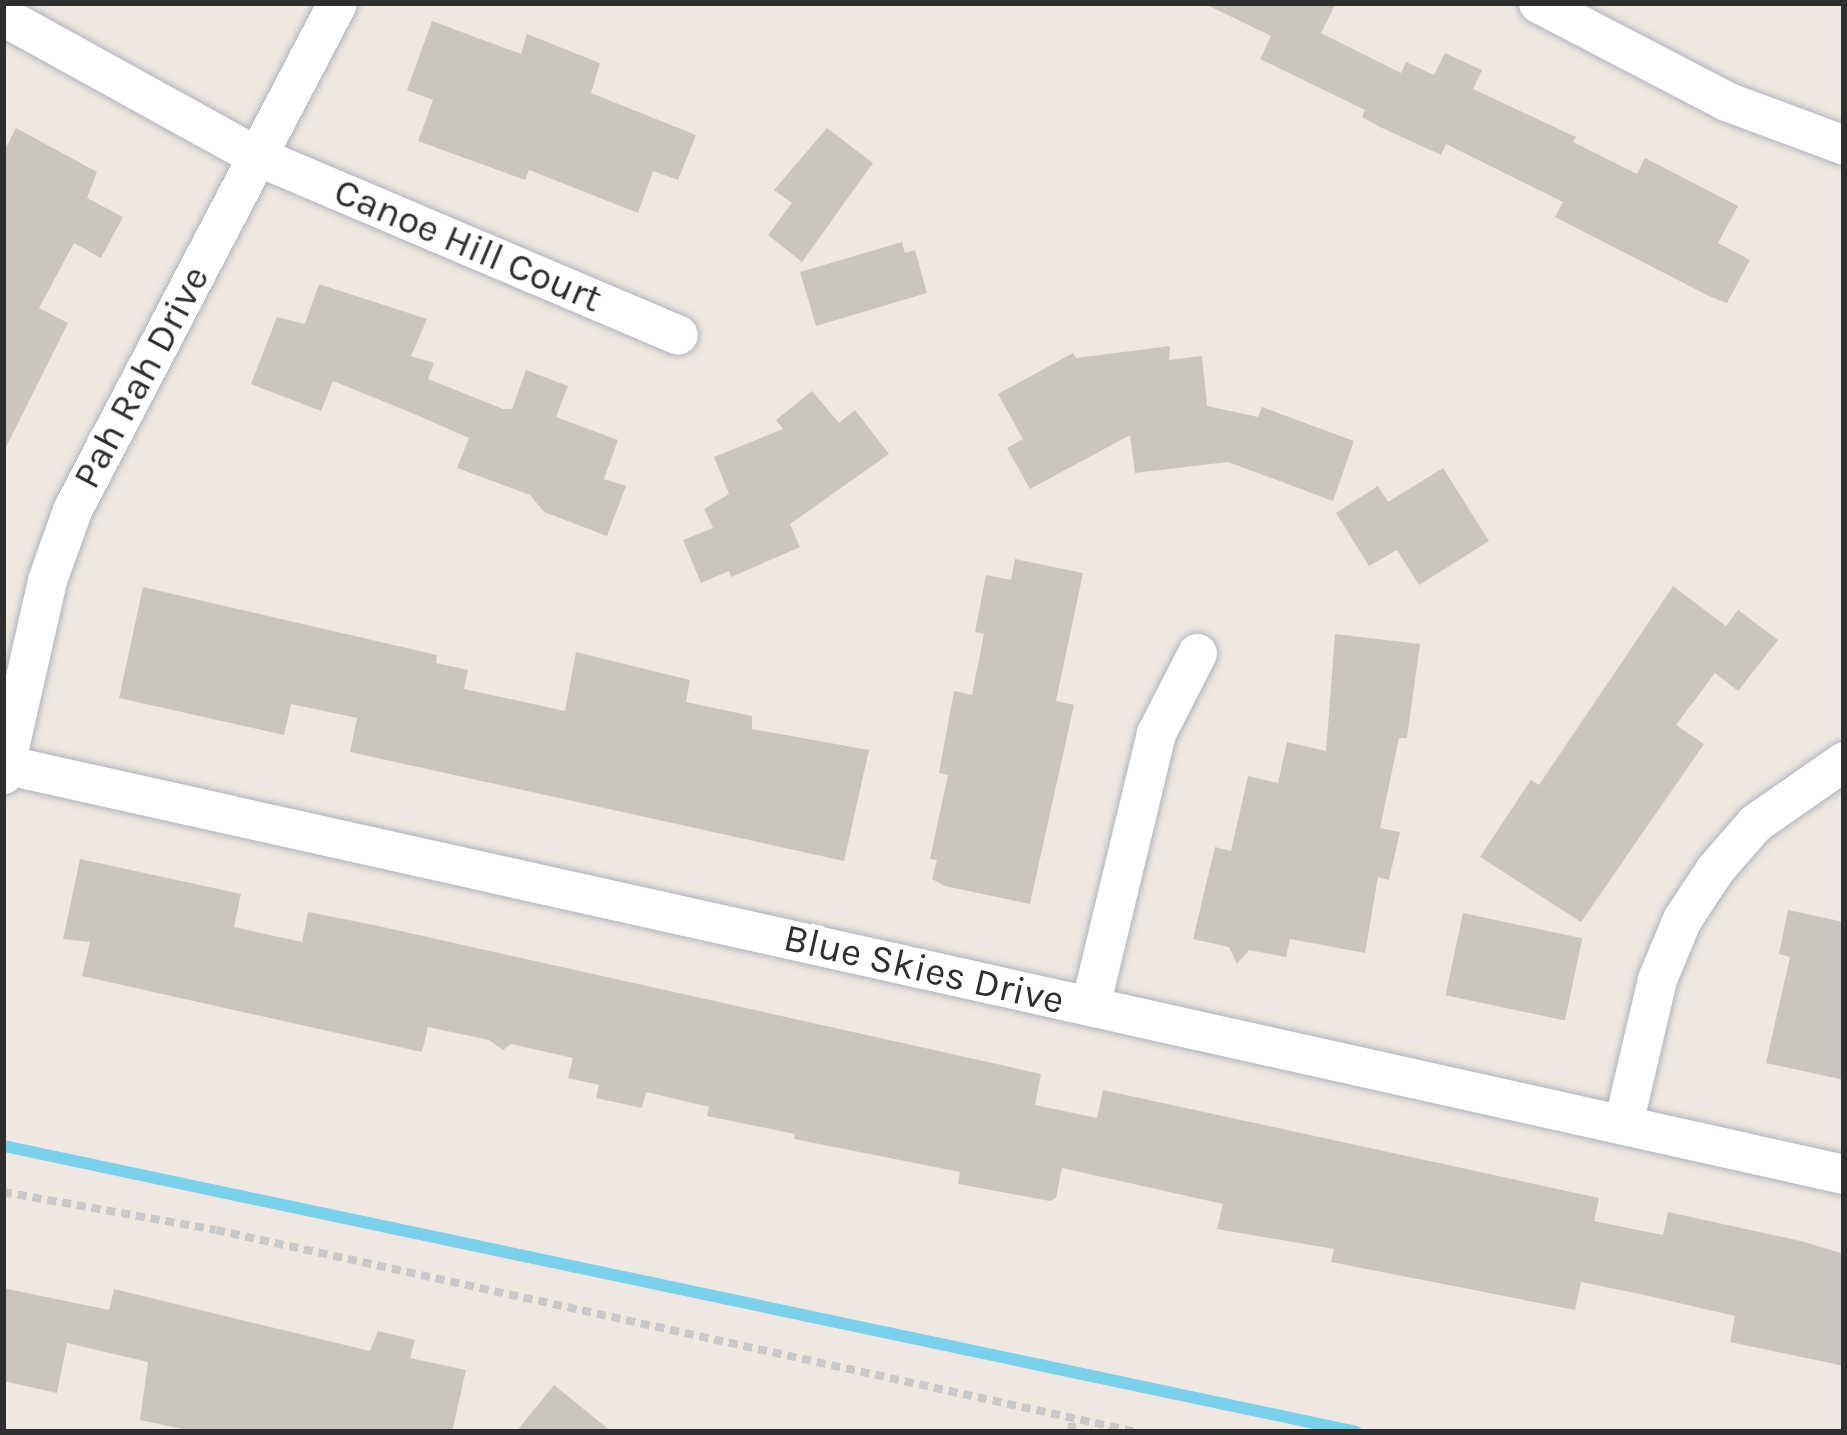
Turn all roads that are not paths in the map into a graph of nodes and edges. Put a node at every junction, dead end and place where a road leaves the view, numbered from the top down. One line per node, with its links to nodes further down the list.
1 (337, 3): 5 (street, Pah Rah Drive)
2 (1538, 3): 4 (street)
3 (3, 16): 5 (street, Canoe Hill Court)
4 (1844, 145)
5 (257, 156): 6 (street, Canoe Hill Court); 9 (street, Pah Rah Drive)
6 (678, 335)
7 (1197, 653): 10 (street)
8 (1844, 760): 11 (street)
9 (4, 767): 10 (street, Blue Skies Drive)
10 (1090, 1006): 11 (street, Blue Skies Drive)
11 (1623, 1124): 12 (street, Blue Skies Drive)
12 (1844, 1174)

